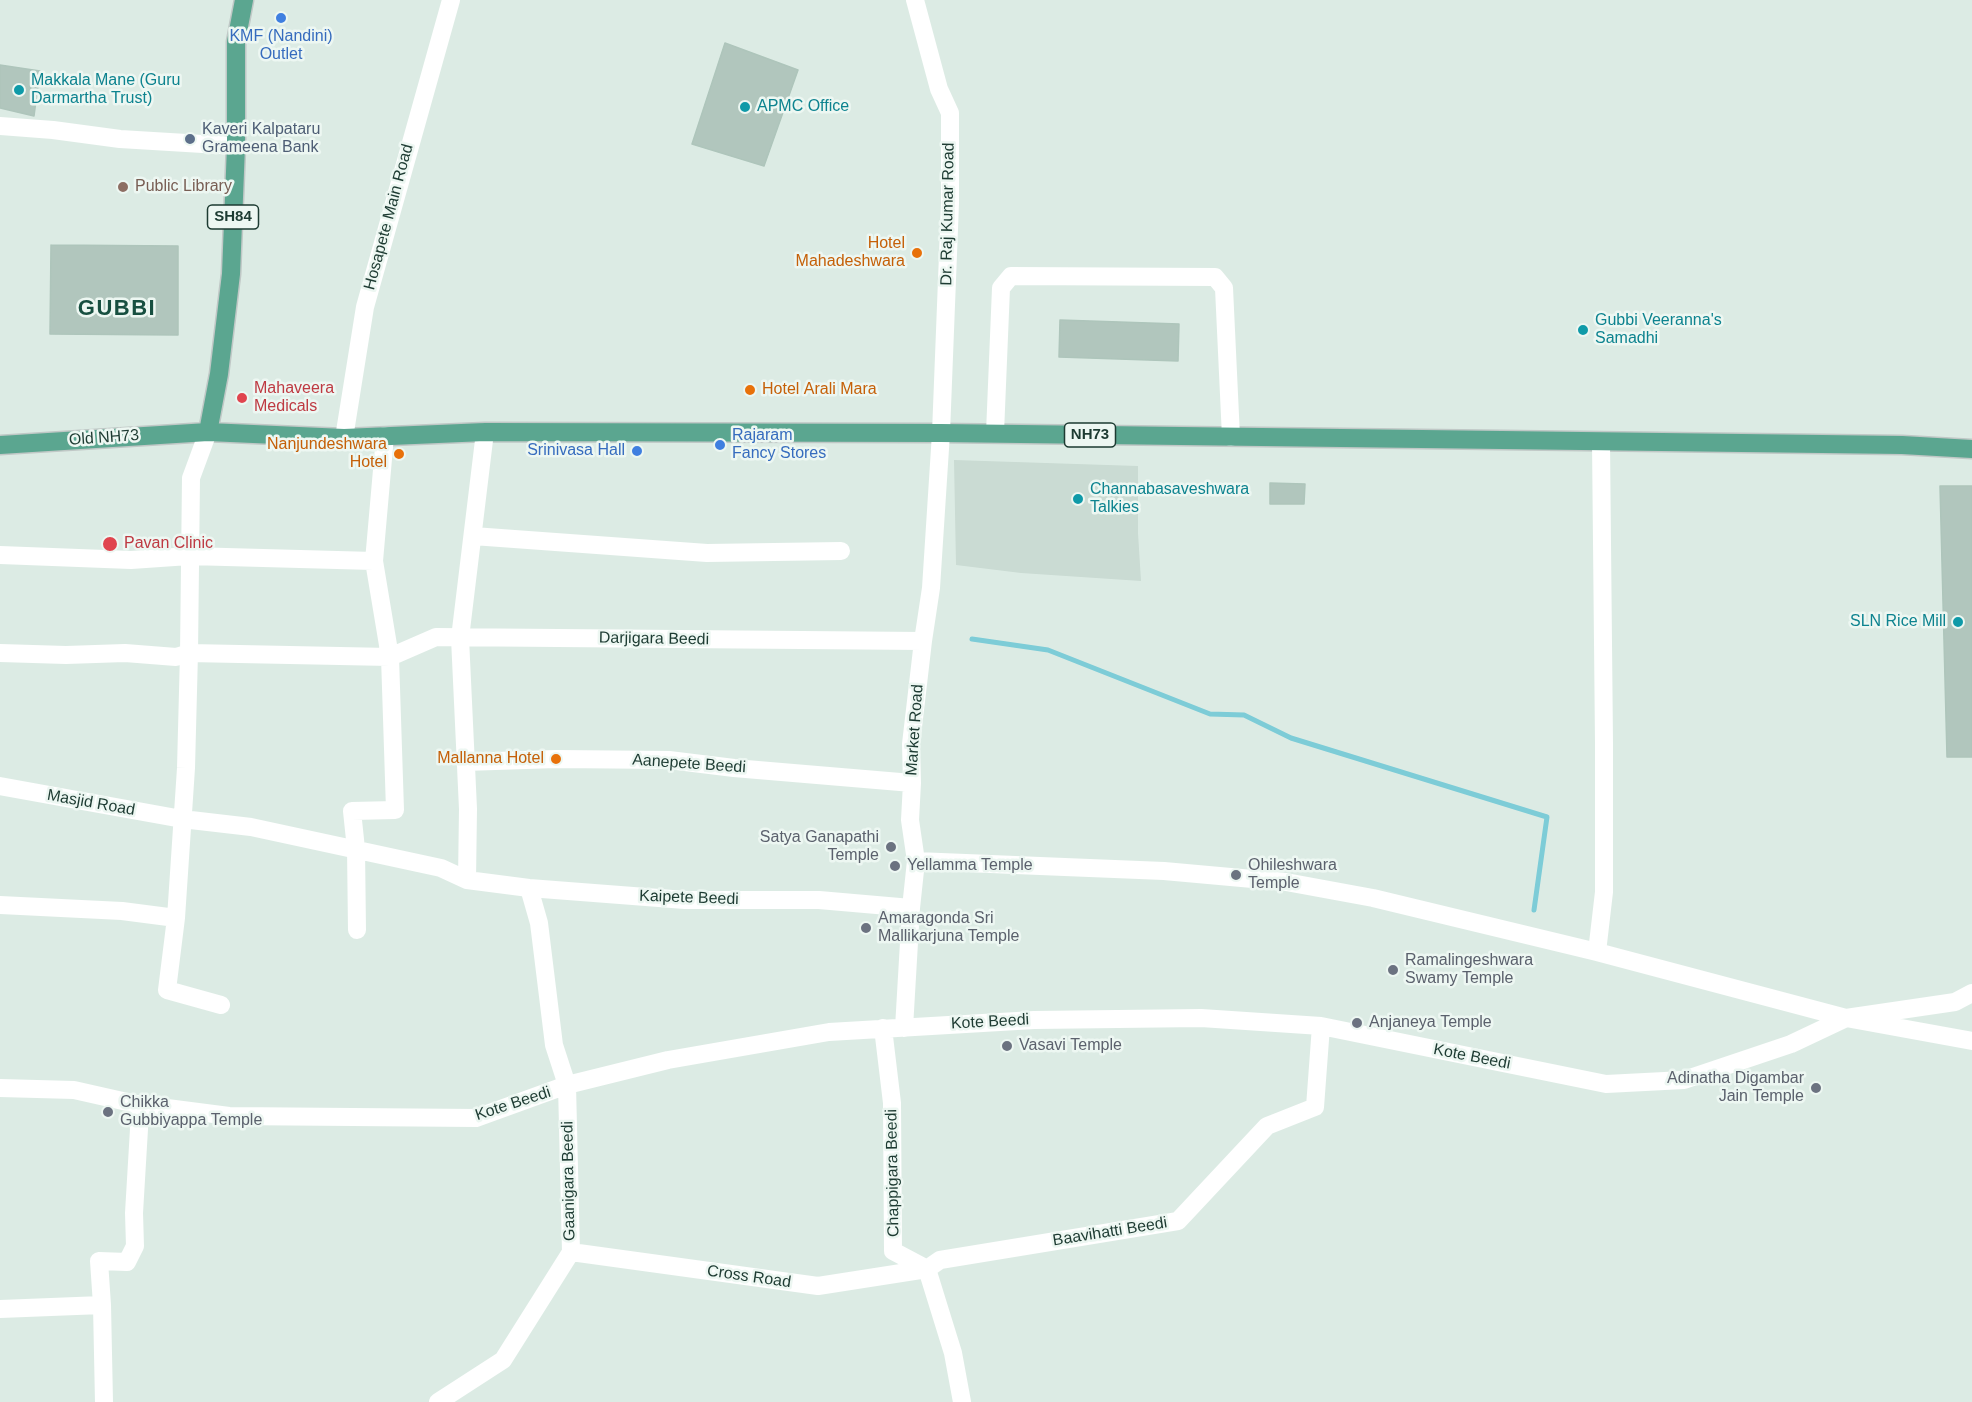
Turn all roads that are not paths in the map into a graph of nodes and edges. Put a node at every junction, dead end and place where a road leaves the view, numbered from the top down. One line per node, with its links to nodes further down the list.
1 (244, 0): 5 (main road, SH84)
2 (451, 0): 12 (street, Hosapete Main Road)
3 (915, 0): 8 (street, Dr. Raj Kumar Road)
4 (0, 126): 5 (street)
5 (236, 146): 6 (main road, SH84)
6 (208, 432): 12 (main road, NH73); 14 (main road, Old NH73); 19 (street)
7 (485, 432): 8 (main road, NH73); 10 (main road, NH73); 16 (street)
8 (941, 433): 9 (main road, NH73); 22 (street, Market Road)
9 (995, 433): 11 (main road, NH73); 11 (street)
10 (385, 436): 12 (main road, NH73); 20 (street)
11 (1231, 437): 13 (main road, NH73)
12 (344, 438)
13 (1601, 441): 15 (main road, NH73); 38 (street)
14 (0, 445)
15 (1972, 449)
16 (473, 536): 17 (street); 21 (street)
17 (841, 551)
18 (0, 555): 19 (street)
19 (189, 556): 20 (street); 24 (street)
20 (374, 561): 25 (street)
21 (460, 638): 22 (street, Darjigara Beedi); 25 (street, Darjigara Beedi); 26 (street)
22 (923, 641): 27 (street, Market Road)
23 (0, 653): 24 (street)
24 (189, 653): 25 (street); 29 (street)
25 (390, 657): 30 (street)
26 (465, 762): 27 (street, Aanepete Beedi); 32 (street)
27 (912, 783): 31 (street, Market Road)
28 (0, 786): 29 (street, Masjid Road)
29 (182, 819): 30 (street, Masjid Road); 36 (street)
30 (356, 849): 32 (street, Kaipete Beedi); 37 (street)
31 (916, 861): 35 (street, Market Road); 38 (street)
32 (467, 880): 33 (street, Kaipete Beedi)
33 (530, 888): 35 (street, Kaipete Beedi); 46 (street, Gaanigara Beedi)
34 (0, 905): 36 (street)
35 (911, 908): 44 (street, Market Road)
36 (176, 918): 40 (street)
37 (357, 930)
38 (1597, 952): 41 (street)
39 (1972, 993): 41 (street, Kote Beedi)
40 (221, 1005)
41 (1846, 1018): 42 (street, Kote Beedi); 45 (street)
42 (1321, 1026): 44 (street, Kote Beedi); 50 (street, Baavihatti Beedi)
43 (883, 1028): 44 (street, Kote Beedi); 46 (street, Kote Beedi); 50 (street, Chappigara Beedi)
44 (904, 1028)
45 (1972, 1041)
46 (567, 1085): 48 (street, Kote Beedi); 49 (street, Gaanigara Beedi)
47 (0, 1088): 48 (street, Kote Beedi)
48 (136, 1104): 51 (street)
49 (571, 1252): 50 (street, Cross Road); 54 (street, Gaanigara Beedi)
50 (927, 1269): 55 (street)
51 (102, 1305): 52 (street); 53 (street)
52 (0, 1309)
53 (104, 1402)
54 (438, 1402)
55 (962, 1402)

